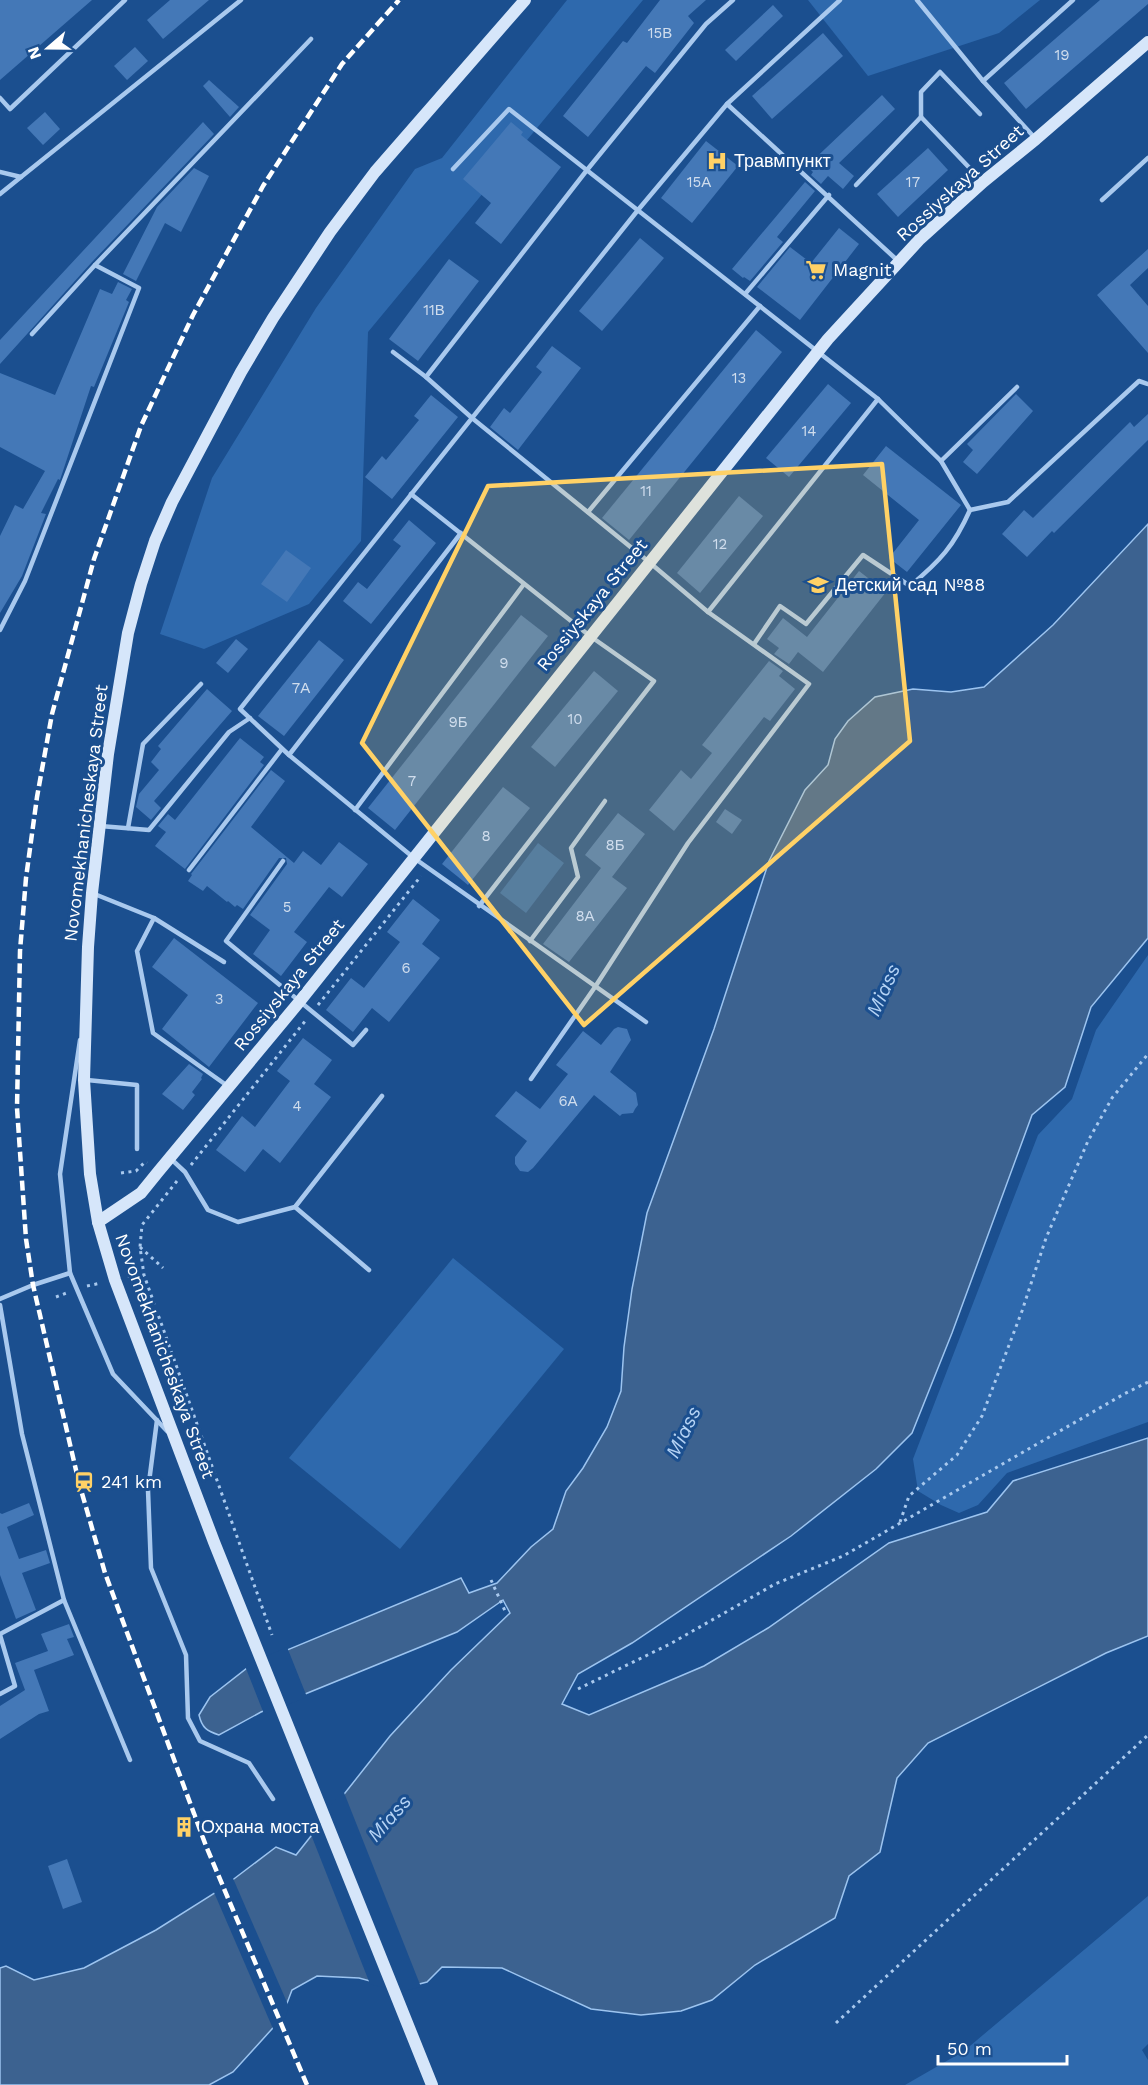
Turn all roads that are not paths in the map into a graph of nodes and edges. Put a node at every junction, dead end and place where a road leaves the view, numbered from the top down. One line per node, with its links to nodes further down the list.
1 (125, 0): 11 (lane)
2 (241, 0): 20 (lane)
3 (525, 0): 56 (main road, Novomekhanicheskaya Street)
4 (733, 0): 18 (lane)
5 (840, 0): 12 (lane)
6 (917, 0): 10 (lane)
7 (1073, 0): 10 (lane)
8 (311, 39): 28 (lane)
9 (1148, 42): 15 (main road, Rossiyskaya Street)
10 (983, 81): 15 (lane)
11 (0, 98)
12 (727, 104): 24 (lane); 26 (lane)
13 (980, 114): 14 (lane)
14 (921, 117): 21 (lane); 22 (lane)
15 (1036, 139): 21 (main road, Rossiyskaya Street)
16 (1148, 158): 25 (lane)
17 (453, 169): 18 (lane)
18 (587, 170): 26 (lane); 34 (lane)
19 (0, 172): 20 (lane)
20 (21, 177): 23 (lane)
21 (983, 182): 27 (main road, Rossiyskaya Street)
22 (856, 185)
23 (0, 194)
24 (829, 195): 27 (lane); 29 (lane)
25 (1102, 200)
26 (638, 210): 29 (lane); 38 (lane)
27 (899, 261): 32 (main road, Rossiyskaya Street)
28 (95, 265): 31 (lane); 47 (lane)
29 (745, 294): 30 (lane)
30 (760, 306): 32 (lane); 42 (lane)
31 (32, 334)
32 (818, 351): 37 (lane); 44 (main road, Rossiyskaya Street)
33 (393, 352): 34 (lane)
34 (426, 377): 38 (lane)
35 (1148, 384): 41 (lane)
36 (1017, 387): 39 (lane)
37 (878, 399): 39 (lane); 46 (lane)
38 (472, 418): 40 (lane); 42 (lane)
39 (941, 461): 41 (lane)
40 (411, 494): 43 (lane); 51 (lane)
41 (970, 510): 49 (lane)
42 (588, 512): 44 (lane)
43 (461, 534): 45 (lane); 53 (lane)
44 (649, 562): 46 (lane); 48 (main road, Rossiyskaya Street)
45 (524, 584): 48 (lane); 55 (lane)
46 (708, 612): 49 (lane)
47 (0, 630)
48 (590, 636): 58 (main road, Rossiyskaya Street); 62 (lane)
49 (754, 644): 66 (lane)
50 (201, 684): 57 (lane)
51 (250, 718): 52 (lane); 57 (lane)
52 (282, 748): 53 (lane); 60 (lane)
53 (289, 755): 55 (lane)
54 (605, 801): 64 (lane)
55 (355, 810): 58 (lane)
56 (99, 826): 57 (lane); 61 (main road, Novomekhanicheskaya Street)
57 (128, 828)
58 (414, 858): 62 (lane); 68 (main road, Rossiyskaya Street)
59 (283, 861): 68 (lane)
60 (189, 870)
61 (92, 893): 63 (lane); 67 (main road, Novomekhanicheskaya Street)
62 (479, 906): 64 (lane)
63 (154, 918): 65 (lane); 73 (lane)
64 (531, 941): 66 (lane)
65 (224, 962)
66 (595, 987): 69 (lane); 71 (lane)
67 (87, 996): 72 (main road, Novomekhanicheskaya Street); 80 (lane)
68 (300, 1001): 70 (lane); 73 (main road, Rossiyskaya Street)
69 (646, 1022)
70 (366, 1030)
71 (531, 1079)
72 (84, 1080): 75 (lane); 78 (main road, Novomekhanicheskaya Street)
73 (229, 1087): 76 (main road, Rossiyskaya Street)
74 (382, 1096): 77 (lane)
75 (137, 1149)
76 (170, 1157): 77 (lane); 78 (main road, Rossiyskaya Street)
77 (295, 1206): 79 (lane)
78 (98, 1222): 84 (main road, Novomekhanicheskaya Street)
79 (369, 1270)
80 (70, 1273): 81 (lane); 83 (lane)
81 (0, 1299)
82 (0, 1305): 85 (lane)
83 (157, 1420): 84 (lane); 89 (lane)
84 (176, 1440): 90 (main road, Novomekhanicheskaya Street)
85 (64, 1600): 86 (lane); 88 (lane)
86 (0, 1635): 87 (lane)
87 (0, 1694)
88 (130, 1760)
89 (273, 1799)
90 (432, 2085)

